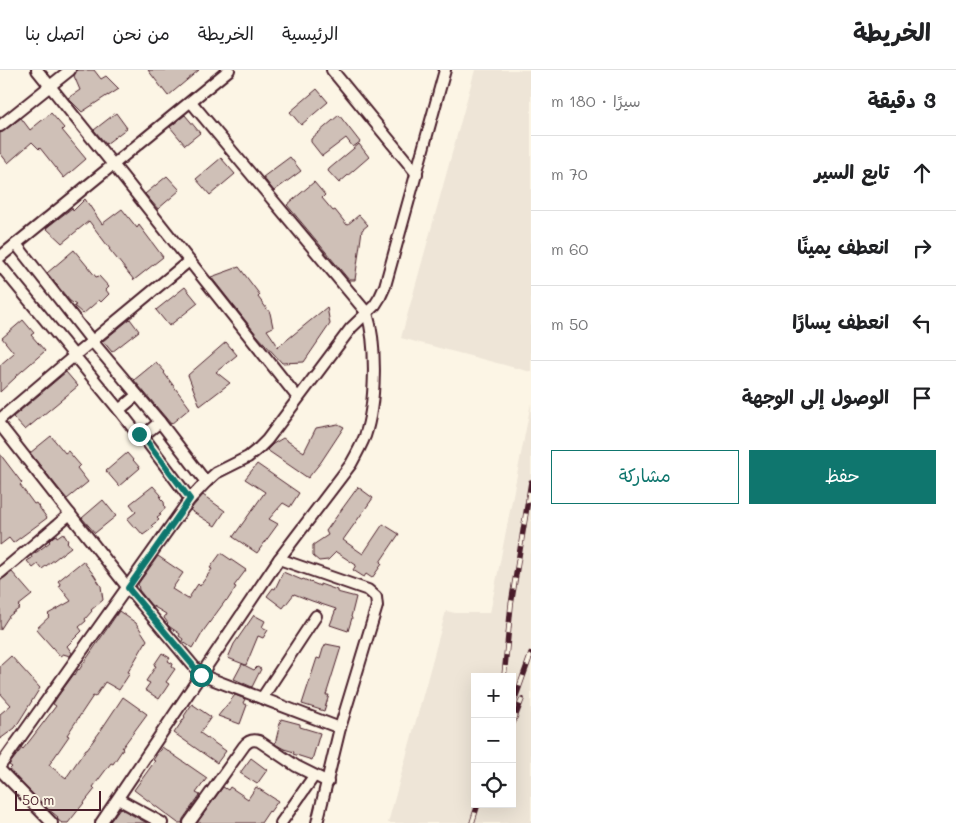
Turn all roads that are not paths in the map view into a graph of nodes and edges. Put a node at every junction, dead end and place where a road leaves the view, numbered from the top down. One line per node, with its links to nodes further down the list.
1 (37, 70): 6 (street)
2 (70, 70): 6 (street)
3 (229, 70): 7 (street)
4 (332, 70): 10 (street)
5 (446, 70): 10 (street)
6 (50, 86): 8 (street); 9 (street)
7 (191, 102): 9 (street); 15 (street)
8 (0, 126)
9 (112, 164): 11 (street); 13 (street)
10 (417, 174): 15 (street)
11 (16, 244): 12 (street); 16 (street)
12 (0, 257)
13 (190, 261): 16 (street); 19 (street)
14 (0, 265): 17 (street)
15 (367, 313): 19 (street); 28 (street)
16 (92, 341): 17 (street); 18 (street)
17 (74, 356): 20 (street); 21 (street)
18 (137, 395): 20 (street); 22 (street)
19 (298, 398): 25 (street)
20 (119, 410): 24 (street)
21 (0, 419)
22 (160, 422): 24 (street); 25 (street)
23 (0, 425): 27 (street)
24 (142, 435): 26 (street)
25 (206, 482): 26 (street)
26 (190, 499): 30 (street)
27 (70, 514): 29 (street); 30 (street)
28 (279, 559): 32 (street); 34 (street)
29 (0, 573)
30 (128, 588): 32 (street); 35 (street)
31 (316, 616): 33 (street)
32 (201, 675): 33 (street); 39 (street)
33 (262, 698): 34 (street)
34 (340, 728): 38 (street)
35 (0, 766)
36 (0, 770): 40 (street)
37 (314, 776): 38 (street); 43 (street); 44 (street)
38 (328, 782): 45 (street)
39 (118, 799): 41 (street); 42 (street)
40 (52, 823)
41 (101, 823)
42 (162, 823)
43 (189, 823)
44 (281, 823)
45 (317, 823)

